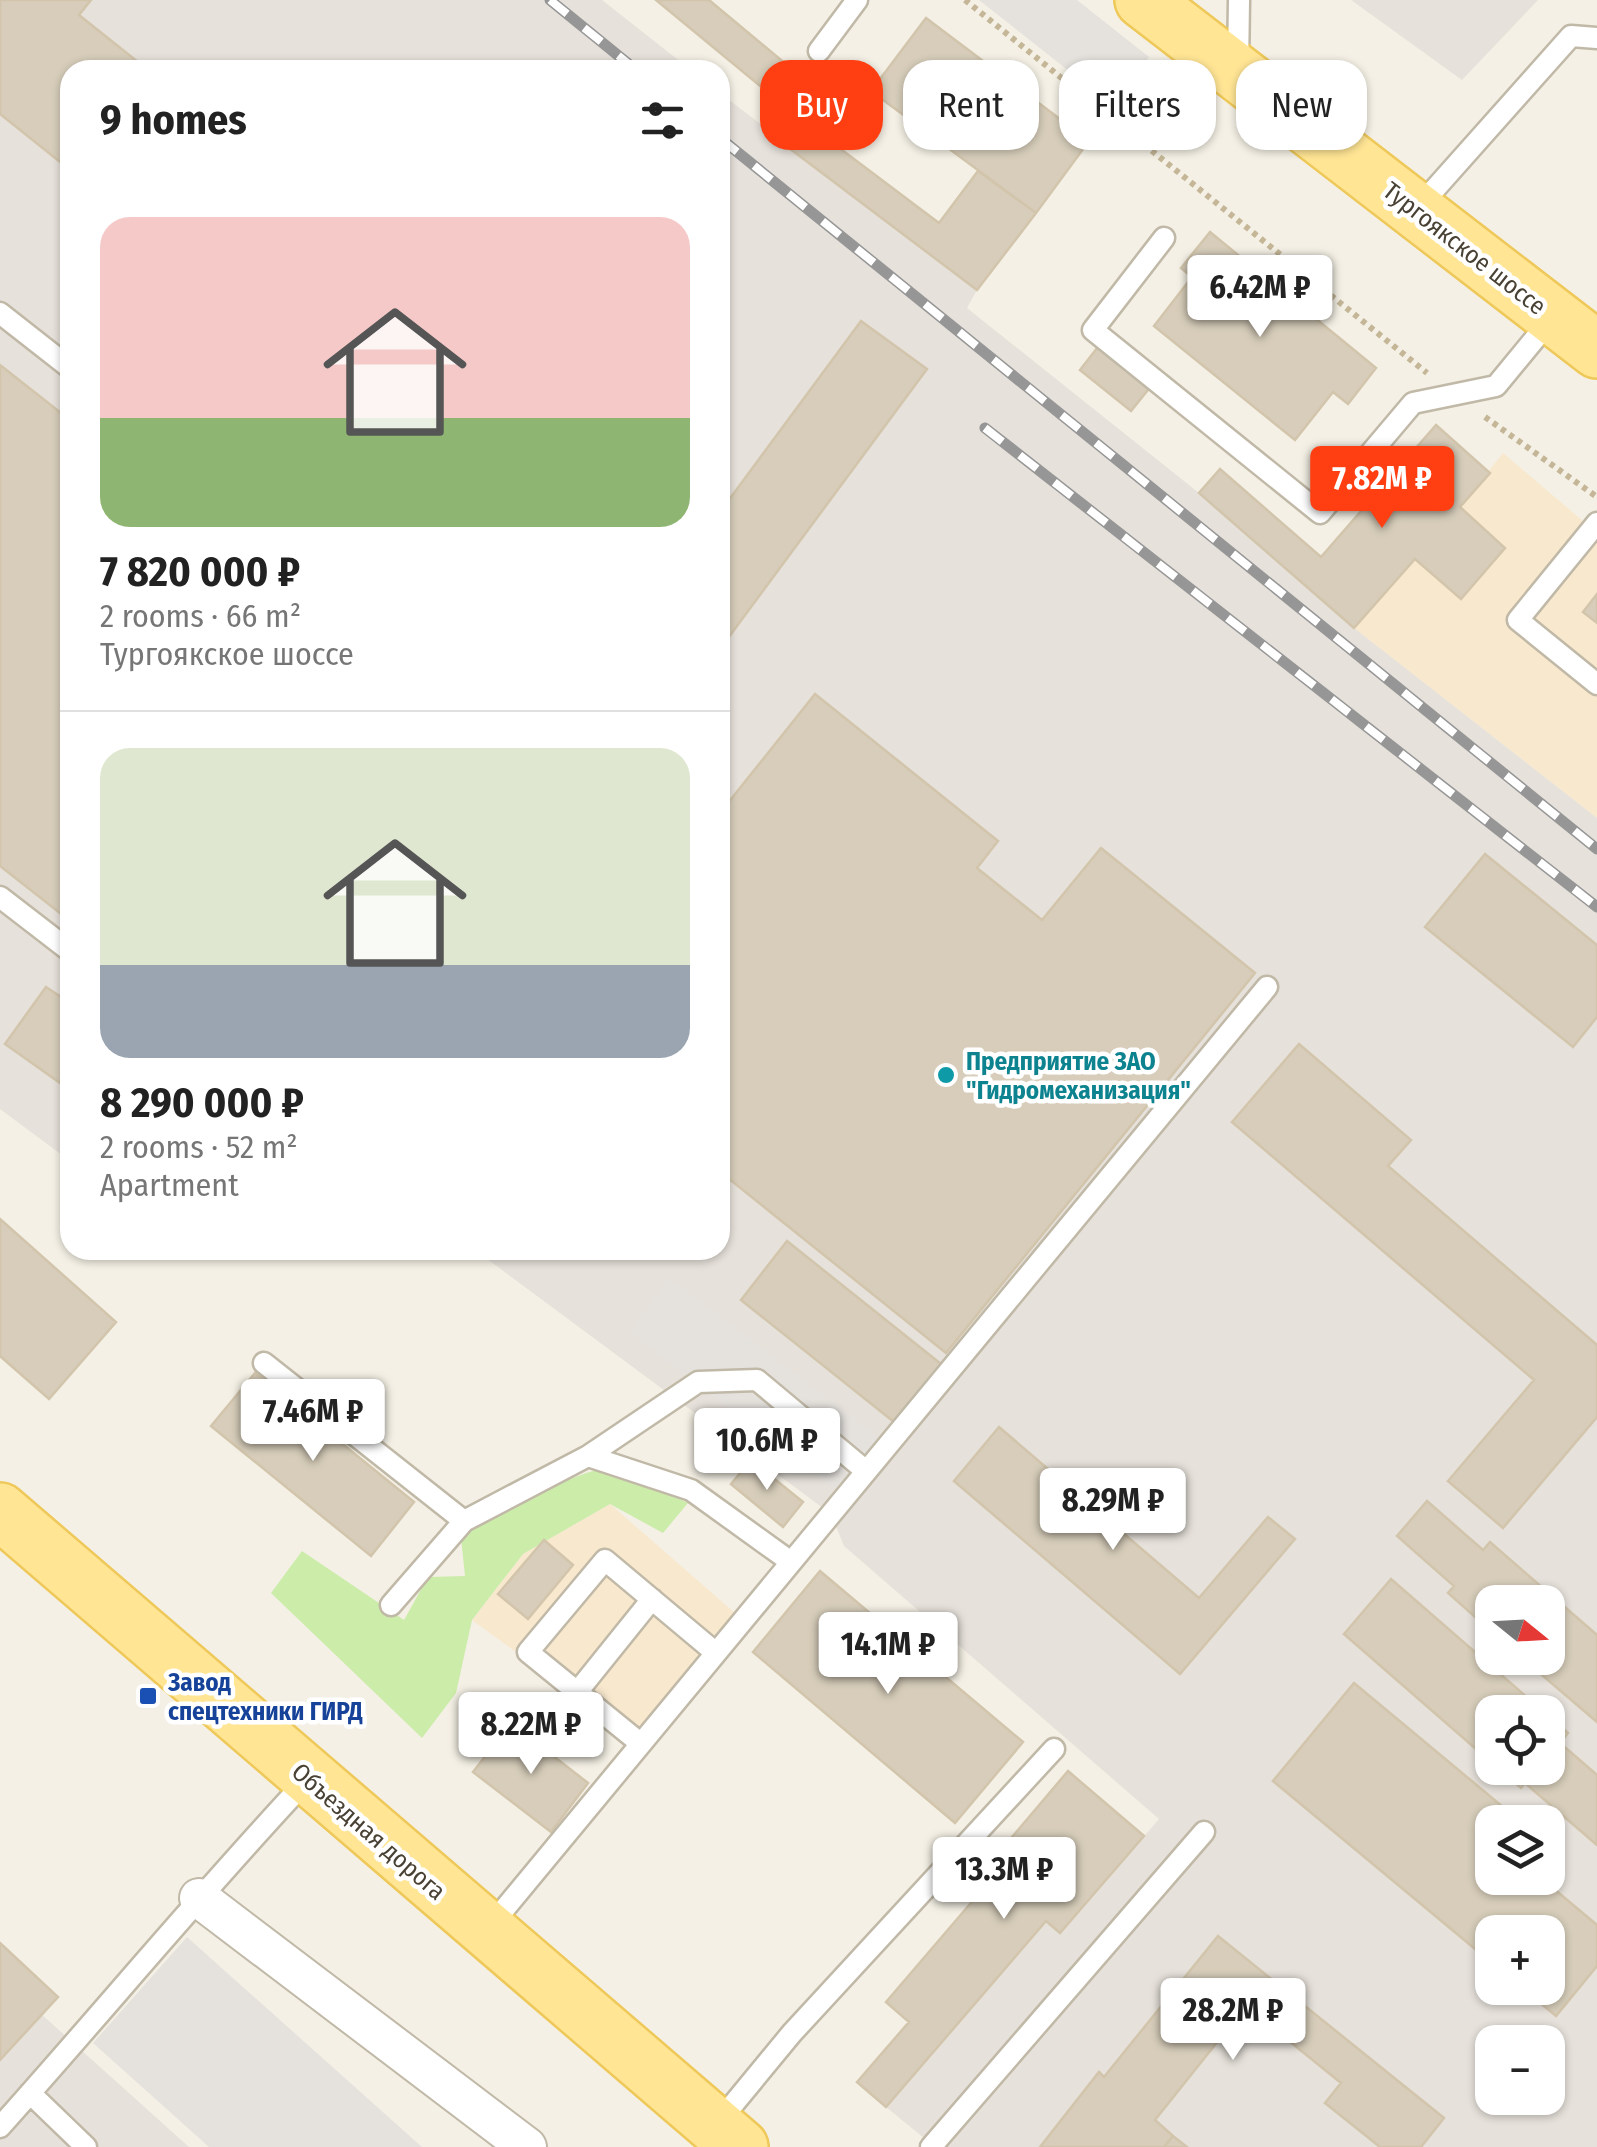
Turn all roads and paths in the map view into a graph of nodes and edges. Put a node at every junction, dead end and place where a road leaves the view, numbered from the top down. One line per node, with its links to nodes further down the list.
1 (858, 0): 6 (lane)
2 (966, 0): 16 (path)
3 (1142, 0): 8 (main road, Тургоякское шоссе)
4 (1239, 0): 7 (lane)
5 (1597, 38): 10 (lane)
6 (818, 51)
7 (1238, 60)
8 (1236, 72)
9 (1337, 150): 10 (main road, Тургоякское шоссе)
10 (1416, 210): 13 (main road, Тургоякское шоссе)
11 (1164, 238): 16 (lane)
12 (0, 313): 15 (lane)
13 (1554, 317): 14 (main road, Тургоякское шоссе); 16 (lane)
14 (1597, 350)
15 (60, 360)
16 (1454, 394): 17 (path)
17 (1597, 497)
18 (1597, 523): 19 (lane)
19 (1597, 684)
20 (0, 897): 21 (lane)
21 (60, 943)
22 (1267, 987): 25 (lane)
23 (264, 1363): 27 (lane)
24 (588, 1456): 25 (lane); 27 (lane); 28 (lane)
25 (866, 1471): 28 (lane)
26 (0, 1511): 35 (main road, Объездная дорога)
27 (464, 1521): 30 (lane)
28 (792, 1562): 31 (lane)
29 (652, 1599): 31 (lane); 32 (lane); 32 (lane)
30 (391, 1605)
31 (716, 1654): 33 (lane)
32 (578, 1691): 33 (lane)
33 (640, 1743): 38 (lane)
34 (1054, 1749): 41 (lane)
35 (308, 1779): 37 (lane); 38 (main road, Объездная дорога)
36 (1204, 1832): 44 (lane)
37 (198, 1898): 39 (lane); 43 (street)
38 (486, 1932): 41 (main road, Объездная дорога)
39 (30, 2093): 40 (lane); 42 (lane)
40 (0, 2127)
41 (728, 2136)
42 (86, 2147)
43 (527, 2147)
44 (931, 2147)

